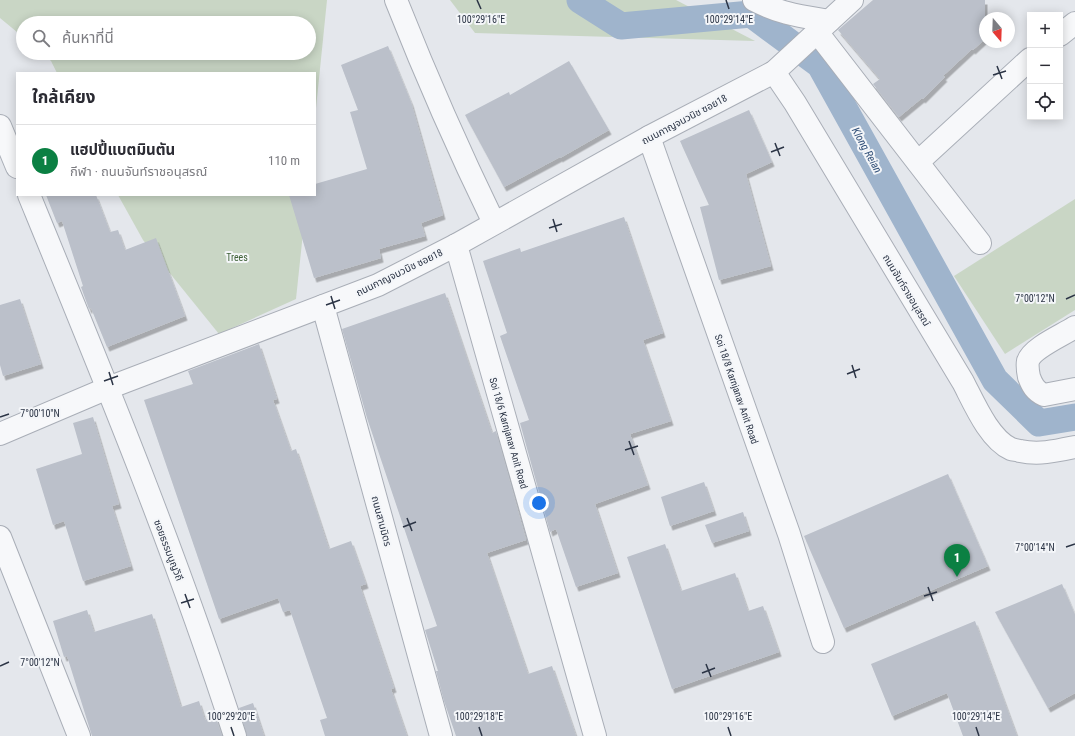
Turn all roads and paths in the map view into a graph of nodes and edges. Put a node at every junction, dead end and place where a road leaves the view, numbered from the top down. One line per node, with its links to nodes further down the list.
1 (396, 0): 14 (street)
2 (754, 0): 5 (street)
3 (852, 0): 5 (street, ถนนกาญจนวนิช ซอย18)
4 (1075, 23): 6 (street)
5 (820, 29): 8 (street, ถนนกาญจนวนิช ซอย18); 11 (street)
6 (1063, 32)
7 (1027, 62): 11 (street)
8 (776, 70): 10 (street, ถนนกาญจนวนิช ซอย18); 22 (street, ถนนจันท์ราชอนุสรณ์)
9 (0, 126): 12 (street)
10 (649, 137): 14 (street, ถนนกาญจนวนิช ซอย18); 24 (street, Soi 18/8 Karnjanav Anit Road)
11 (918, 162): 15 (street)
12 (16, 165)
13 (29, 196): 19 (street, ซอยธรรมนูญวิถี)
14 (494, 223): 16 (street, ถนนกาญจนวนิช ซอย18)
15 (980, 243)
16 (456, 245): 17 (street, ถนนกาญจนวนิช ซอย18); 28 (street, Soi 18/6 Karnjanav Anit Road)
17 (323, 306): 19 (street, ถนนกาญจนวนิช ซอย18); 27 (street, ถนนสามมิตร)
18 (1075, 327): 20 (street)
19 (108, 388): 21 (street, ถนนกาญจนวนิช ซอย18); 26 (street, ซอยธรรมนูญวิถี)
20 (1075, 389)
21 (0, 434)
22 (1075, 448)
23 (0, 537): 25 (street)
24 (823, 642)
25 (79, 736)
26 (235, 736)
27 (441, 736)
28 (595, 736)

